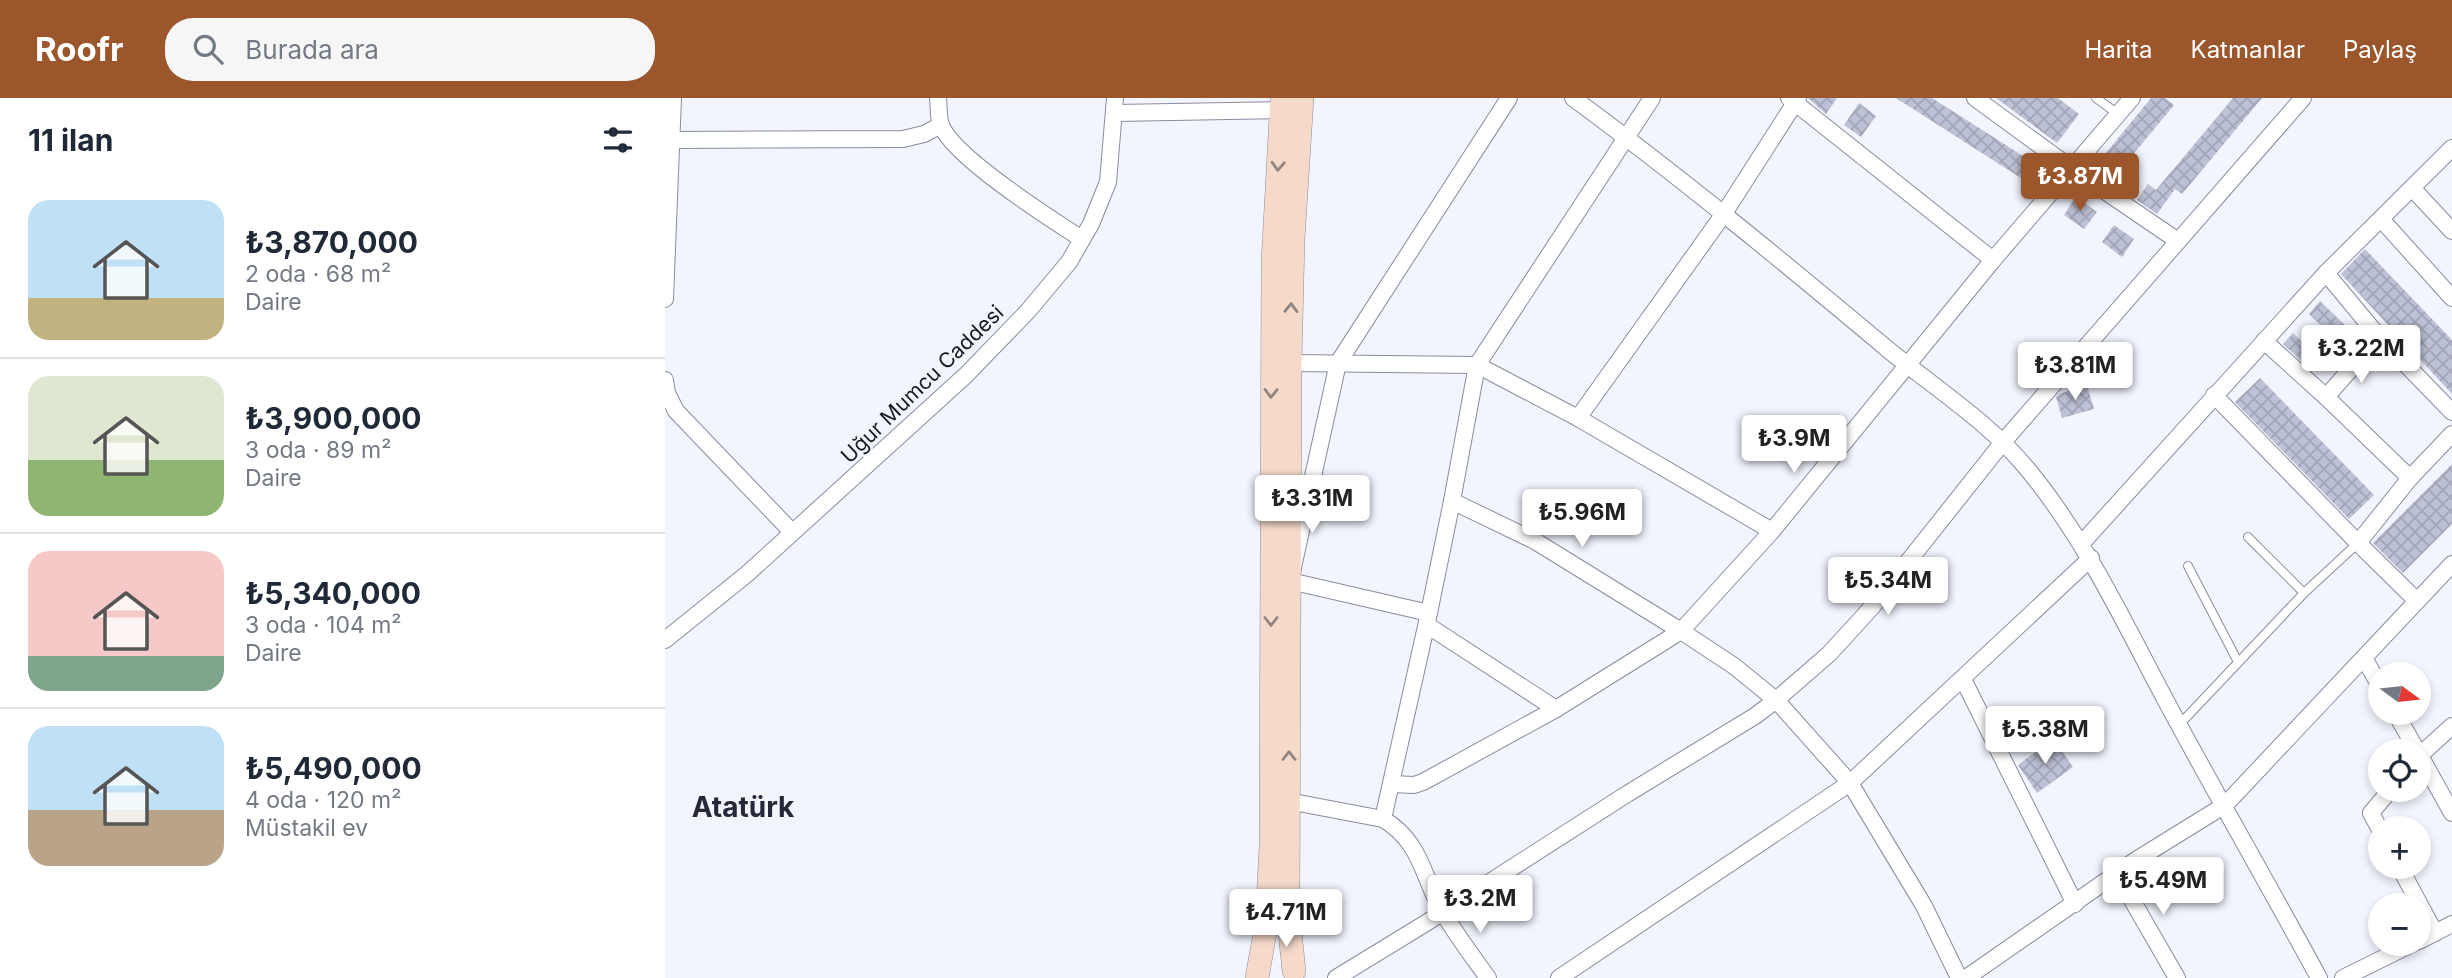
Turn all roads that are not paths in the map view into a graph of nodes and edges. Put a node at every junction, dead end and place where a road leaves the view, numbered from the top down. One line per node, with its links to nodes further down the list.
1 (673, 98): 17 (street)
2 (938, 98): 15 (street)
3 (1302, 98): 32 (street, one-way to 3)
4 (1509, 98): 33 (street)
5 (1573, 98): 16 (street)
6 (1652, 98): 16 (street)
7 (1975, 98): 19 (street)
8 (2096, 98): 14 (lane)
9 (2131, 98): 14 (street)
10 (2303, 98): 25 (street)
11 (1794, 99): 21 (street); 26 (street)
12 (1282, 104): 13 (street); 86 (street, one-way to 86)
13 (1115, 106): 24 (street, Uğur Mumcu Caddesi)
14 (2118, 114): 19 (street)
15 (941, 125): 17 (street); 24 (street)
16 (1626, 137): 21 (street); 34 (street)
17 (672, 140): 29 (street)
18 (2452, 148): 20 (street)
19 (2071, 168): 25 (street); 26 (street)
20 (2412, 188): 22 (street); 23 (street)
21 (1723, 215): 35 (street); 40 (street)
22 (2381, 219): 27 (street); 28 (street)
23 (2452, 231)
24 (1082, 239): 46 (street, Uğur Mumcu Caddesi)
25 (2178, 241): 42 (street)
26 (1993, 260): 35 (street)
27 (2326, 273): 30 (street); 31 (street)
28 (2452, 298)
29 (665, 299)
30 (2379, 337): 38 (street); 39 (street)
31 (2264, 341): 37 (street); 38 (street)
32 (1290, 363): 33 (street); 53 (street)
33 (1338, 363): 34 (street); 53 (street)
34 (1477, 365): 40 (street); 44 (street)
35 (1908, 365): 42 (street); 45 (street)
36 (665, 380): 46 (street)
37 (2214, 396): 48 (street); 49 (street)
38 (2326, 397): 43 (street)
39 (2452, 412)
40 (1578, 418): 45 (street)
41 (2452, 434): 43 (street)
42 (2003, 442): 48 (street); 63 (street)
43 (2410, 478): 49 (street)
44 (1451, 500): 56 (street); 57 (street)
45 (1772, 531): 57 (street)
46 (792, 532): 58 (street, Uğur Mumcu Caddesi)
47 (2248, 537): 54 (lane)
48 (2082, 543): 50 (street)
49 (2358, 543): 54 (lane); 55 (street)
50 (2091, 558): 62 (street); 65 (street)
51 (2452, 564): 55 (street)
52 (2188, 566): 60 (lane)
53 (1290, 580): 56 (street); 71 (street, one-way to 53)
54 (2304, 593): 60 (lane)
55 (2417, 601): 59 (street)
56 (1428, 619): 64 (street); 70 (street)
57 (1681, 631): 63 (street); 64 (street)
58 (665, 640)
59 (2364, 658): 61 (street); 73 (street)
60 (2238, 662): 65 (lane)
61 (2368, 665)
62 (1963, 679): 69 (street); 79 (street)
63 (1776, 700): 69 (street); 80 (street)
64 (1556, 709): 70 (street)
65 (2179, 725): 73 (street)
66 (2452, 726): 67 (street)
67 (2431, 743)
68 (2431, 777): 74 (street)
69 (1850, 783): 90 (street); 91 (street)
70 (1391, 784): 76 (street)
71 (1288, 801): 76 (street); 85 (street)
72 (2380, 802): 75 (street)
73 (2225, 805): 77 (street); 94 (street)
74 (2452, 813)
75 (2373, 816)
76 (1383, 819): 80 (street)
77 (2117, 874): 79 (street); 93 (street)
78 (2406, 879): 82 (street)
79 (2075, 904): 92 (street)
80 (1443, 913): 88 (street); 89 (street)
81 (2452, 924): 82 (street)
82 (2435, 933): 83 (street)
83 (2431, 935)
84 (2388, 956): 95 (street)
85 (1297, 974): 87 (street)
86 (1257, 978)
87 (1262, 978)
88 (1336, 978)
89 (1488, 978)
90 (1559, 978)
91 (1959, 978)
92 (1966, 978)
93 (2177, 978)
94 (2319, 978)
95 (2343, 978)

